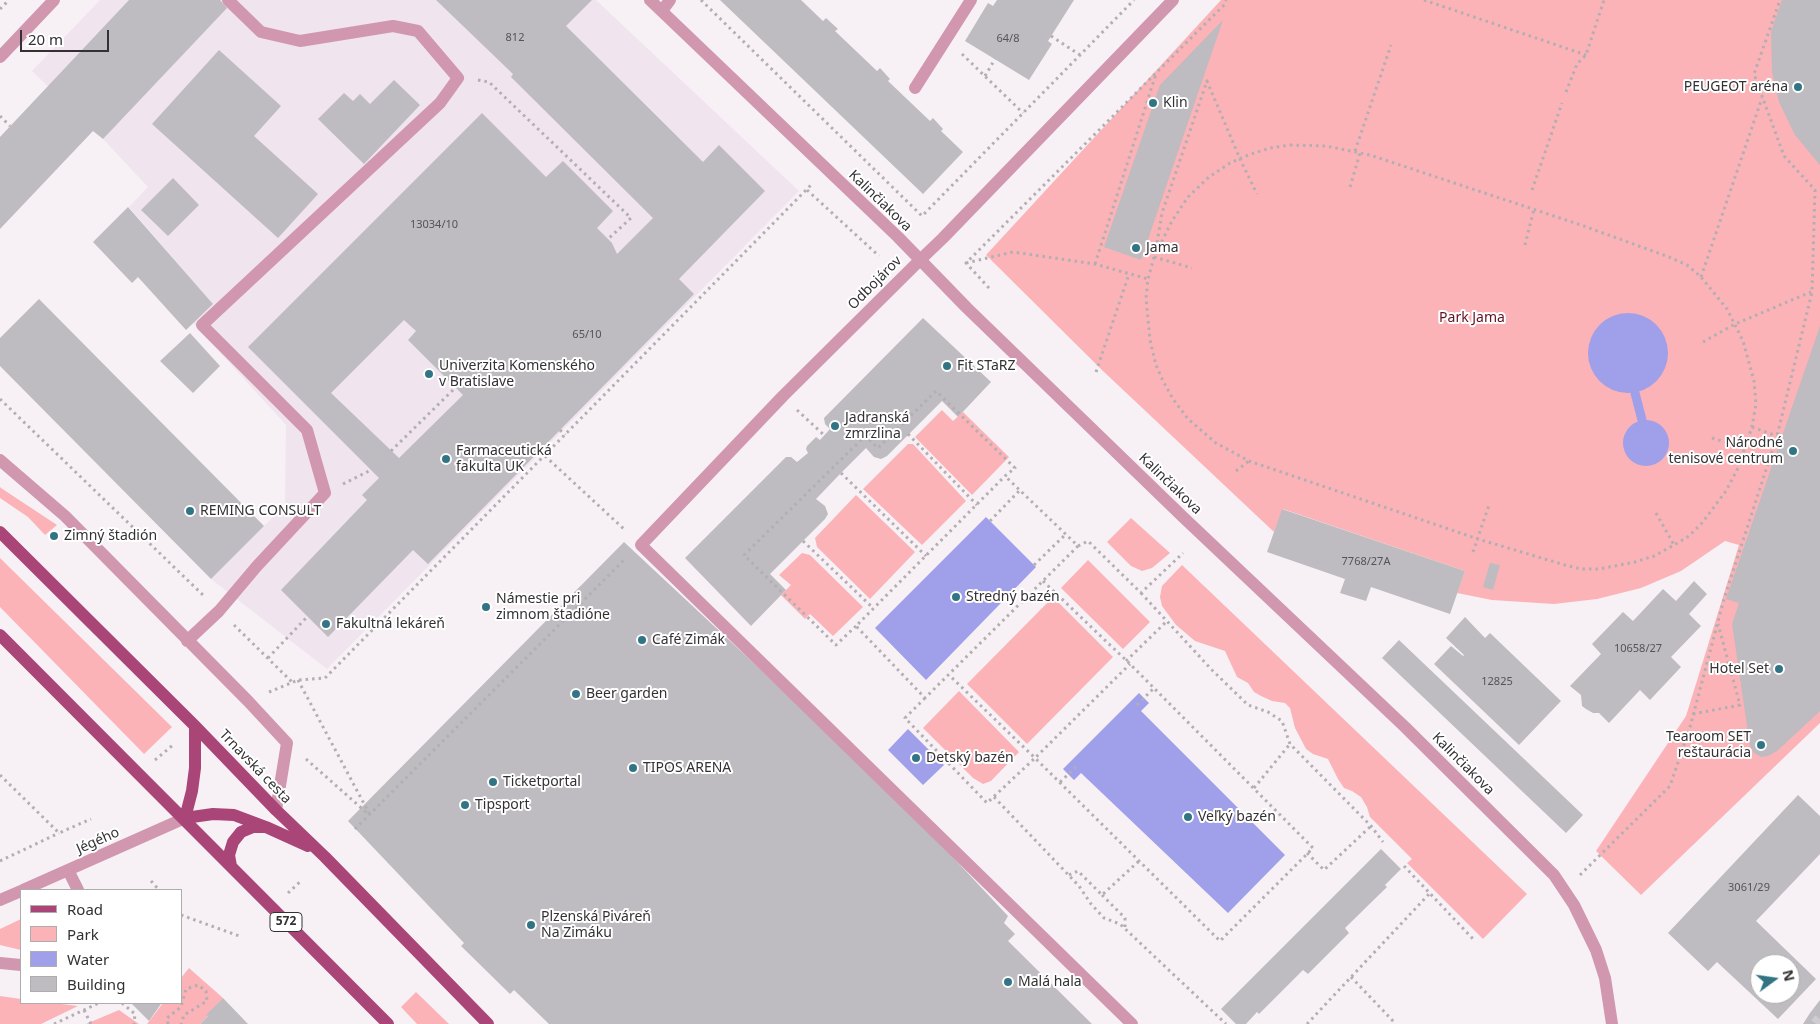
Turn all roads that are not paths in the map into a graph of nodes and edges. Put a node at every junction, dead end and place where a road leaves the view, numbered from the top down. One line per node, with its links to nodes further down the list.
1 (54, 0): 8 (street)
2 (228, 0): 14 (street)
3 (650, 0): 7 (street, Kalinčiakova)
4 (670, 0): 7 (street)
5 (971, 0): 9 (street)
6 (1174, 0): 10 (street, Odbojárov)
7 (662, 11): 10 (street, Kalinčiakova)
8 (0, 57)
9 (915, 88)
10 (919, 261): 30 (street, Odbojárov); 31 (street, Kalinčiakova)
11 (0, 460): 14 (street)
12 (0, 532): 15 (main road, Trnavská cesta)
13 (0, 634): 17 (main road, 572)
14 (187, 641): 16 (street)
15 (195, 726): 16 (main road, Trnavská cesta); 17 (main road)
16 (276, 810): 19 (main road, Trnavská cesta)
17 (185, 818): 18 (main road); 20 (main road, 572); 21 (street, Jégého)
18 (266, 827): 19 (main road); 20 (main road)
19 (318, 851): 29 (main road, Trnavská cesta)
20 (231, 866): 28 (main road, 572)
21 (68, 870): 22 (street, Jégého); 23 (street)
22 (26, 889)
23 (78, 889)
24 (20, 892): 25 (street, Jégého)
25 (0, 900)
26 (0, 963): 27 (street)
27 (20, 965)
28 (388, 1024)
29 (488, 1024)
30 (1132, 1024)
31 (1612, 1024)

